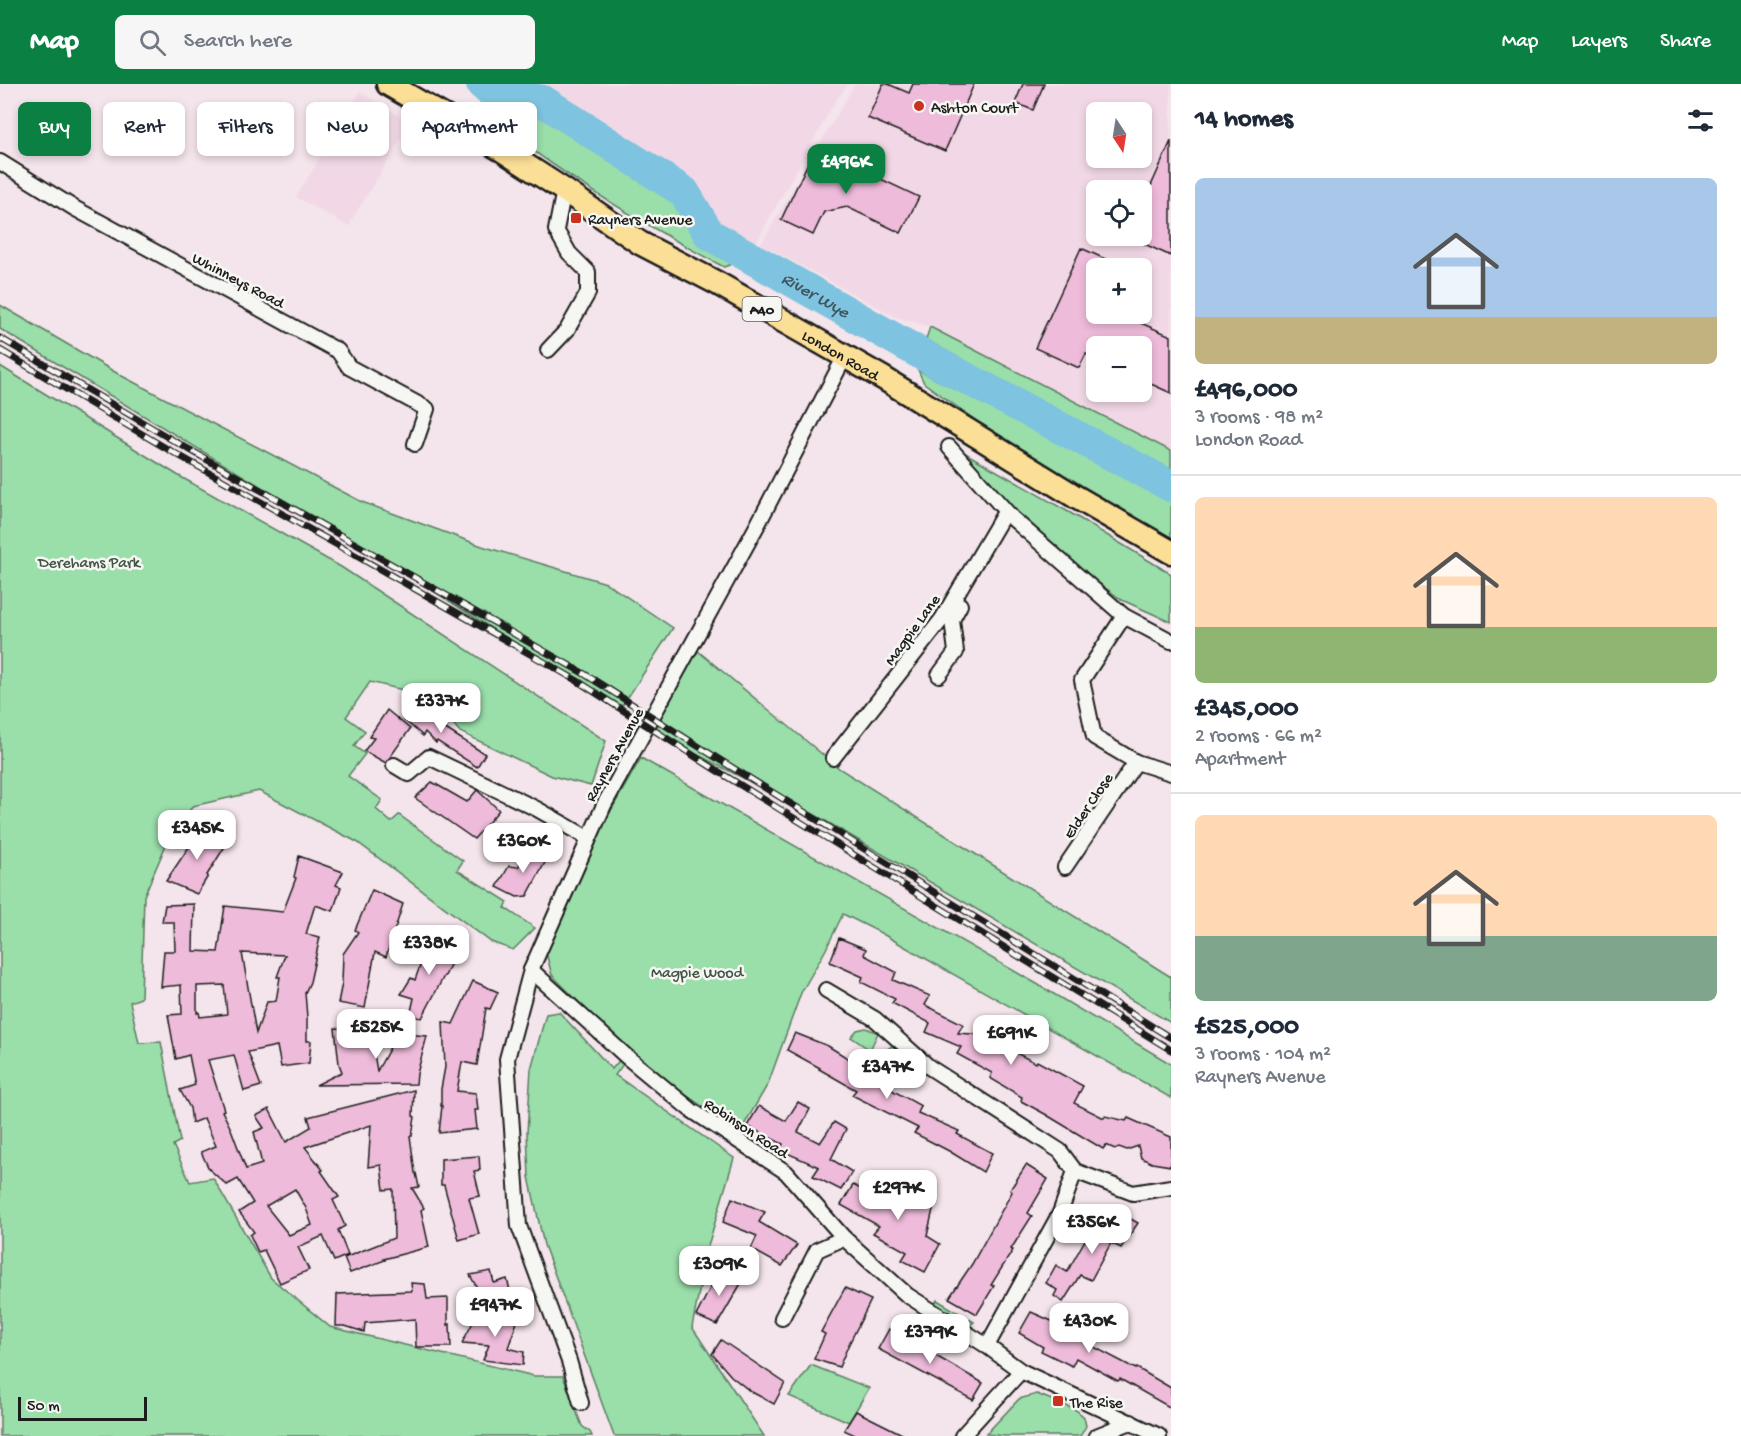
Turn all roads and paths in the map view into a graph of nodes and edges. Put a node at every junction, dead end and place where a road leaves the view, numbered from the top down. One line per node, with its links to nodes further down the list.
1 (388, 84): 3 (main road, London Road / A40)
2 (0, 162): 6 (street, Whinneys Road)
3 (564, 190): 4 (street); 5 (main road, London Road / A40)
4 (548, 351)
5 (845, 356): 9 (main road, London Road / A40); 17 (street, Rayners Avenue)
6 (415, 444)
7 (949, 447): 8 (street)
8 (1008, 515): 10 (street); 12 (street); 13 (street, Magpie Lane)
9 (1171, 552)
10 (1124, 616): 11 (street); 14 (street)
11 (1171, 641)
12 (939, 675)
13 (833, 758)
14 (1136, 762): 16 (street); 18 (street, Elder Close)
15 (394, 765): 17 (street)
16 (1171, 773)
17 (588, 838): 19 (street, Rayners Avenue)
18 (1065, 867)
19 (531, 970): 23 (street, Robinson Road); 27 (street, Rayners Avenue)
20 (826, 990): 21 (street)
21 (1075, 1172): 22 (street); 25 (street)
22 (1171, 1187)
23 (844, 1238): 24 (street); 25 (street, Robinson Road)
24 (782, 1318)
25 (987, 1346): 26 (street, Robinson Road)
26 (1021, 1371): 28 (street, Robinson Road); 29 (street)
27 (581, 1403)
28 (1131, 1422): 30 (street); 31 (street, Robinson Road)
29 (962, 1436)
30 (1096, 1436)
31 (1159, 1436)

